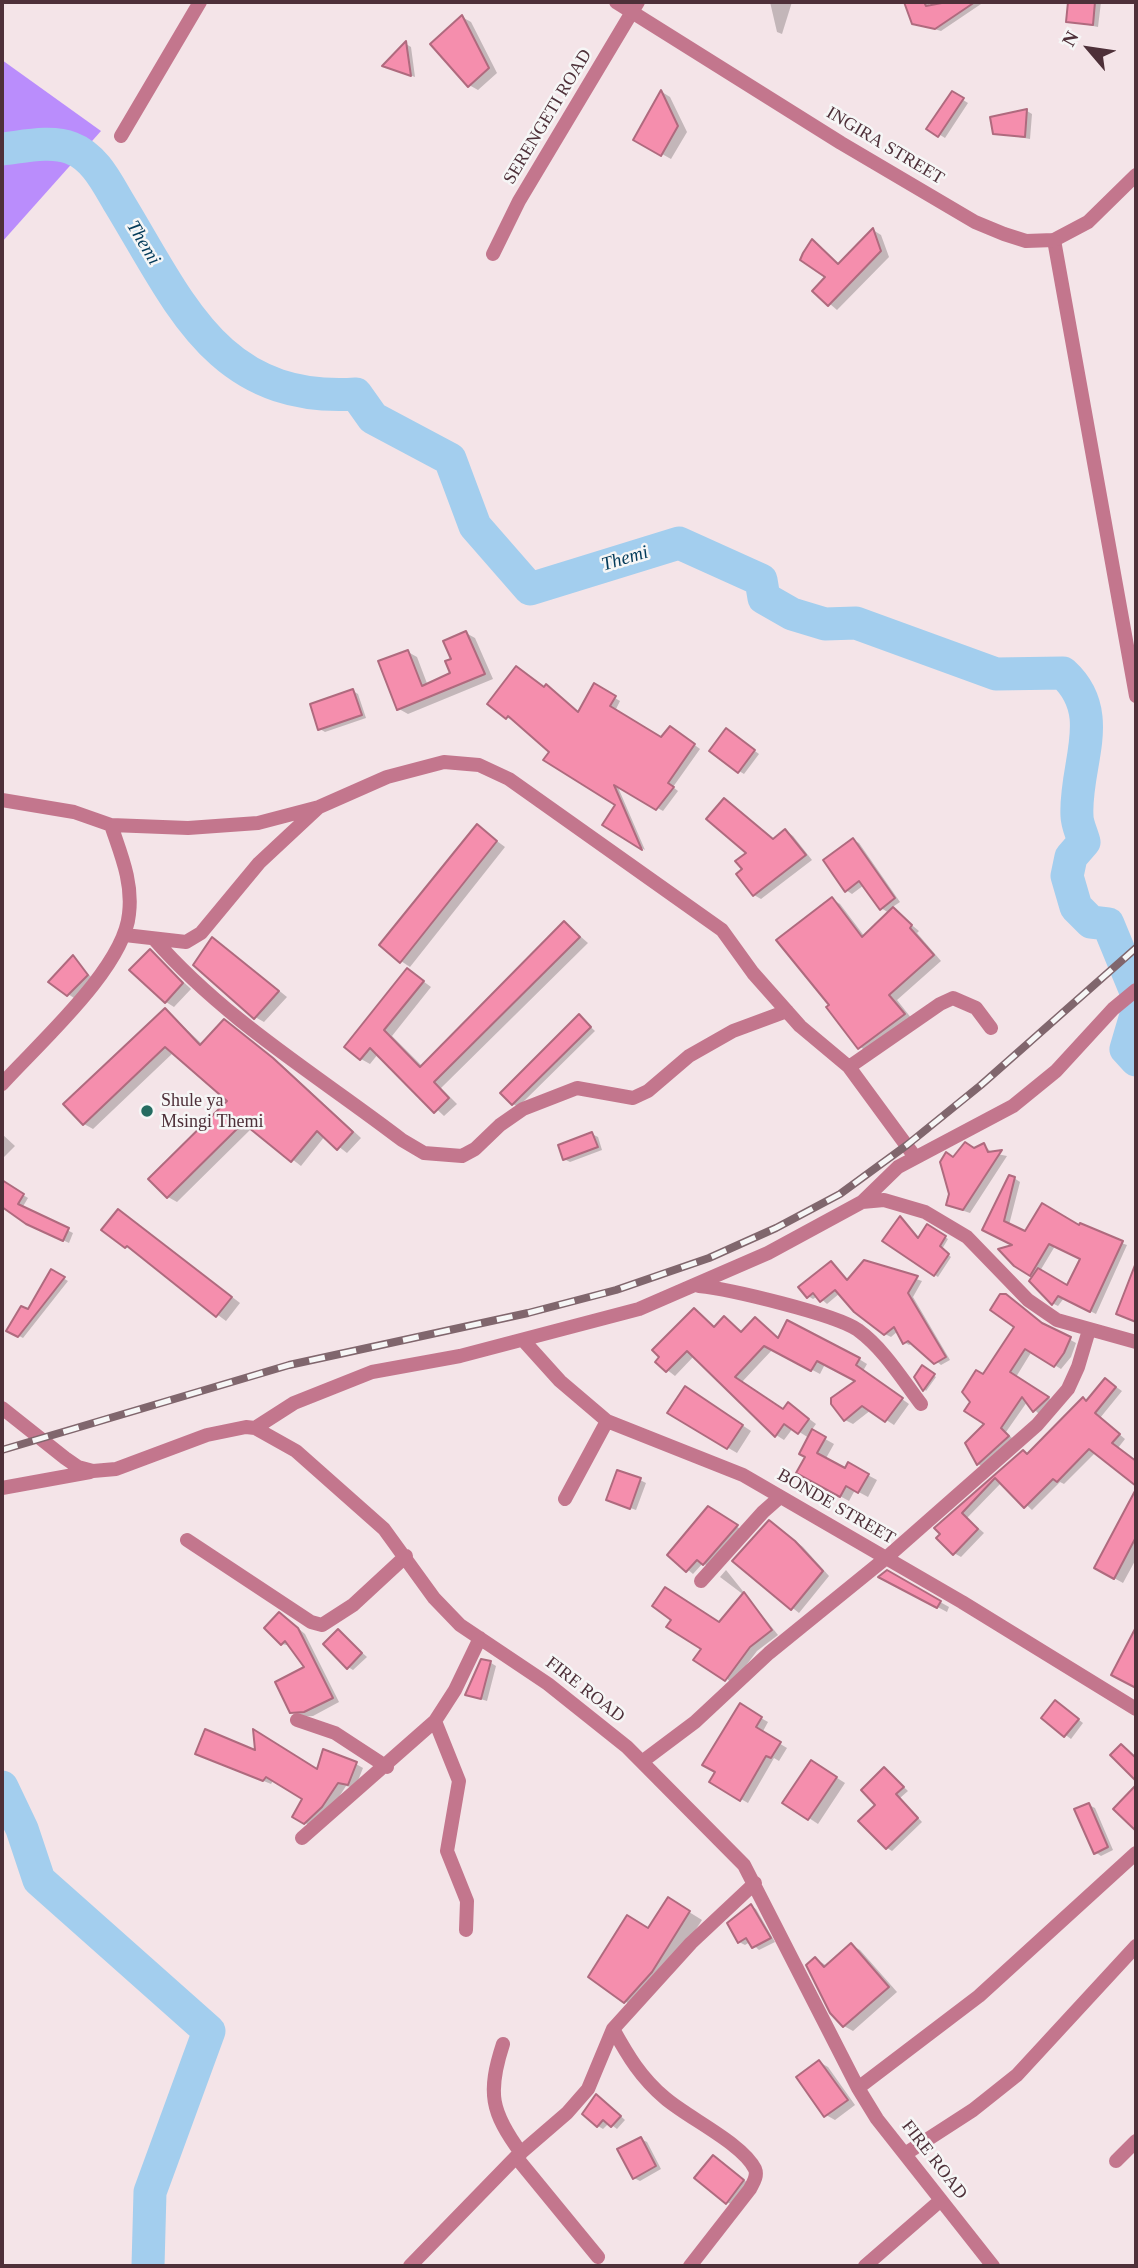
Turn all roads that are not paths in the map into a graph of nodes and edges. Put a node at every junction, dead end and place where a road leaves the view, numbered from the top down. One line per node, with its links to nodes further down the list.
1 (200, 2): 4 (street)
2 (616, 2): 3 (street, INGIRA STREET)
3 (635, 7): 6 (street, INGIRA STREET); 7 (street, SERENGETI ROAD)
4 (121, 136)
5 (1136, 174): 6 (street)
6 (1054, 240): 8 (street)
7 (493, 254)
8 (1136, 696)
9 (2, 800): 11 (street)
10 (319, 807): 11 (street); 13 (street); 15 (street)
11 (111, 825): 12 (street)
12 (125, 935): 13 (street); 18 (street)
13 (153, 939): 15 (street)
14 (1136, 990): 19 (street)
15 (787, 1011): 17 (street)
16 (991, 1028): 17 (street)
17 (849, 1068): 19 (street)
18 (2, 1084)
19 (915, 1157): 20 (street)
20 (862, 1202): 21 (street); 22 (street)
21 (697, 1286): 23 (street); 25 (street)
22 (1089, 1330): 24 (street); 35 (street)
23 (523, 1340): 27 (street, BONDE STREET); 28 (street)
24 (1136, 1342)
25 (921, 1404)
26 (2, 1408): 29 (street)
27 (607, 1421): 31 (street, BONDE STREET); 32 (street)
28 (255, 1428): 29 (street); 34 (street, FIRE ROAD)
29 (93, 1471): 30 (street)
30 (2, 1488)
31 (780, 1497): 35 (street, BONDE STREET); 36 (street)
32 (565, 1499)
33 (187, 1540): 34 (street)
34 (406, 1556): 37 (street, FIRE ROAD)
35 (886, 1558): 38 (street, BONDE STREET); 41 (street)
36 (701, 1581)
37 (480, 1638): 40 (street); 41 (street, FIRE ROAD)
38 (1136, 1709)
39 (297, 1720): 42 (street)
40 (435, 1721): 42 (street); 46 (street)
41 (643, 1761): 45 (street, FIRE ROAD)
42 (387, 1767): 43 (street)
43 (302, 1838)
44 (1136, 1853): 50 (street)
45 (755, 1883): 48 (street); 50 (street, FIRE ROAD)
46 (466, 1930)
47 (1136, 1946): 52 (street)
48 (613, 2029): 53 (street); 58 (street)
49 (503, 2044): 53 (street)
50 (858, 2088): 52 (street, FIRE ROAD)
51 (1136, 2141): 54 (street)
52 (905, 2154): 55 (street, FIRE ROAD)
53 (518, 2155): 56 (street); 57 (street)
54 (1116, 2161)
55 (941, 2200): 59 (street); 60 (street, FIRE ROAD)
56 (598, 2257)
57 (410, 2266)
58 (690, 2266)
59 (865, 2266)
60 (993, 2266)

